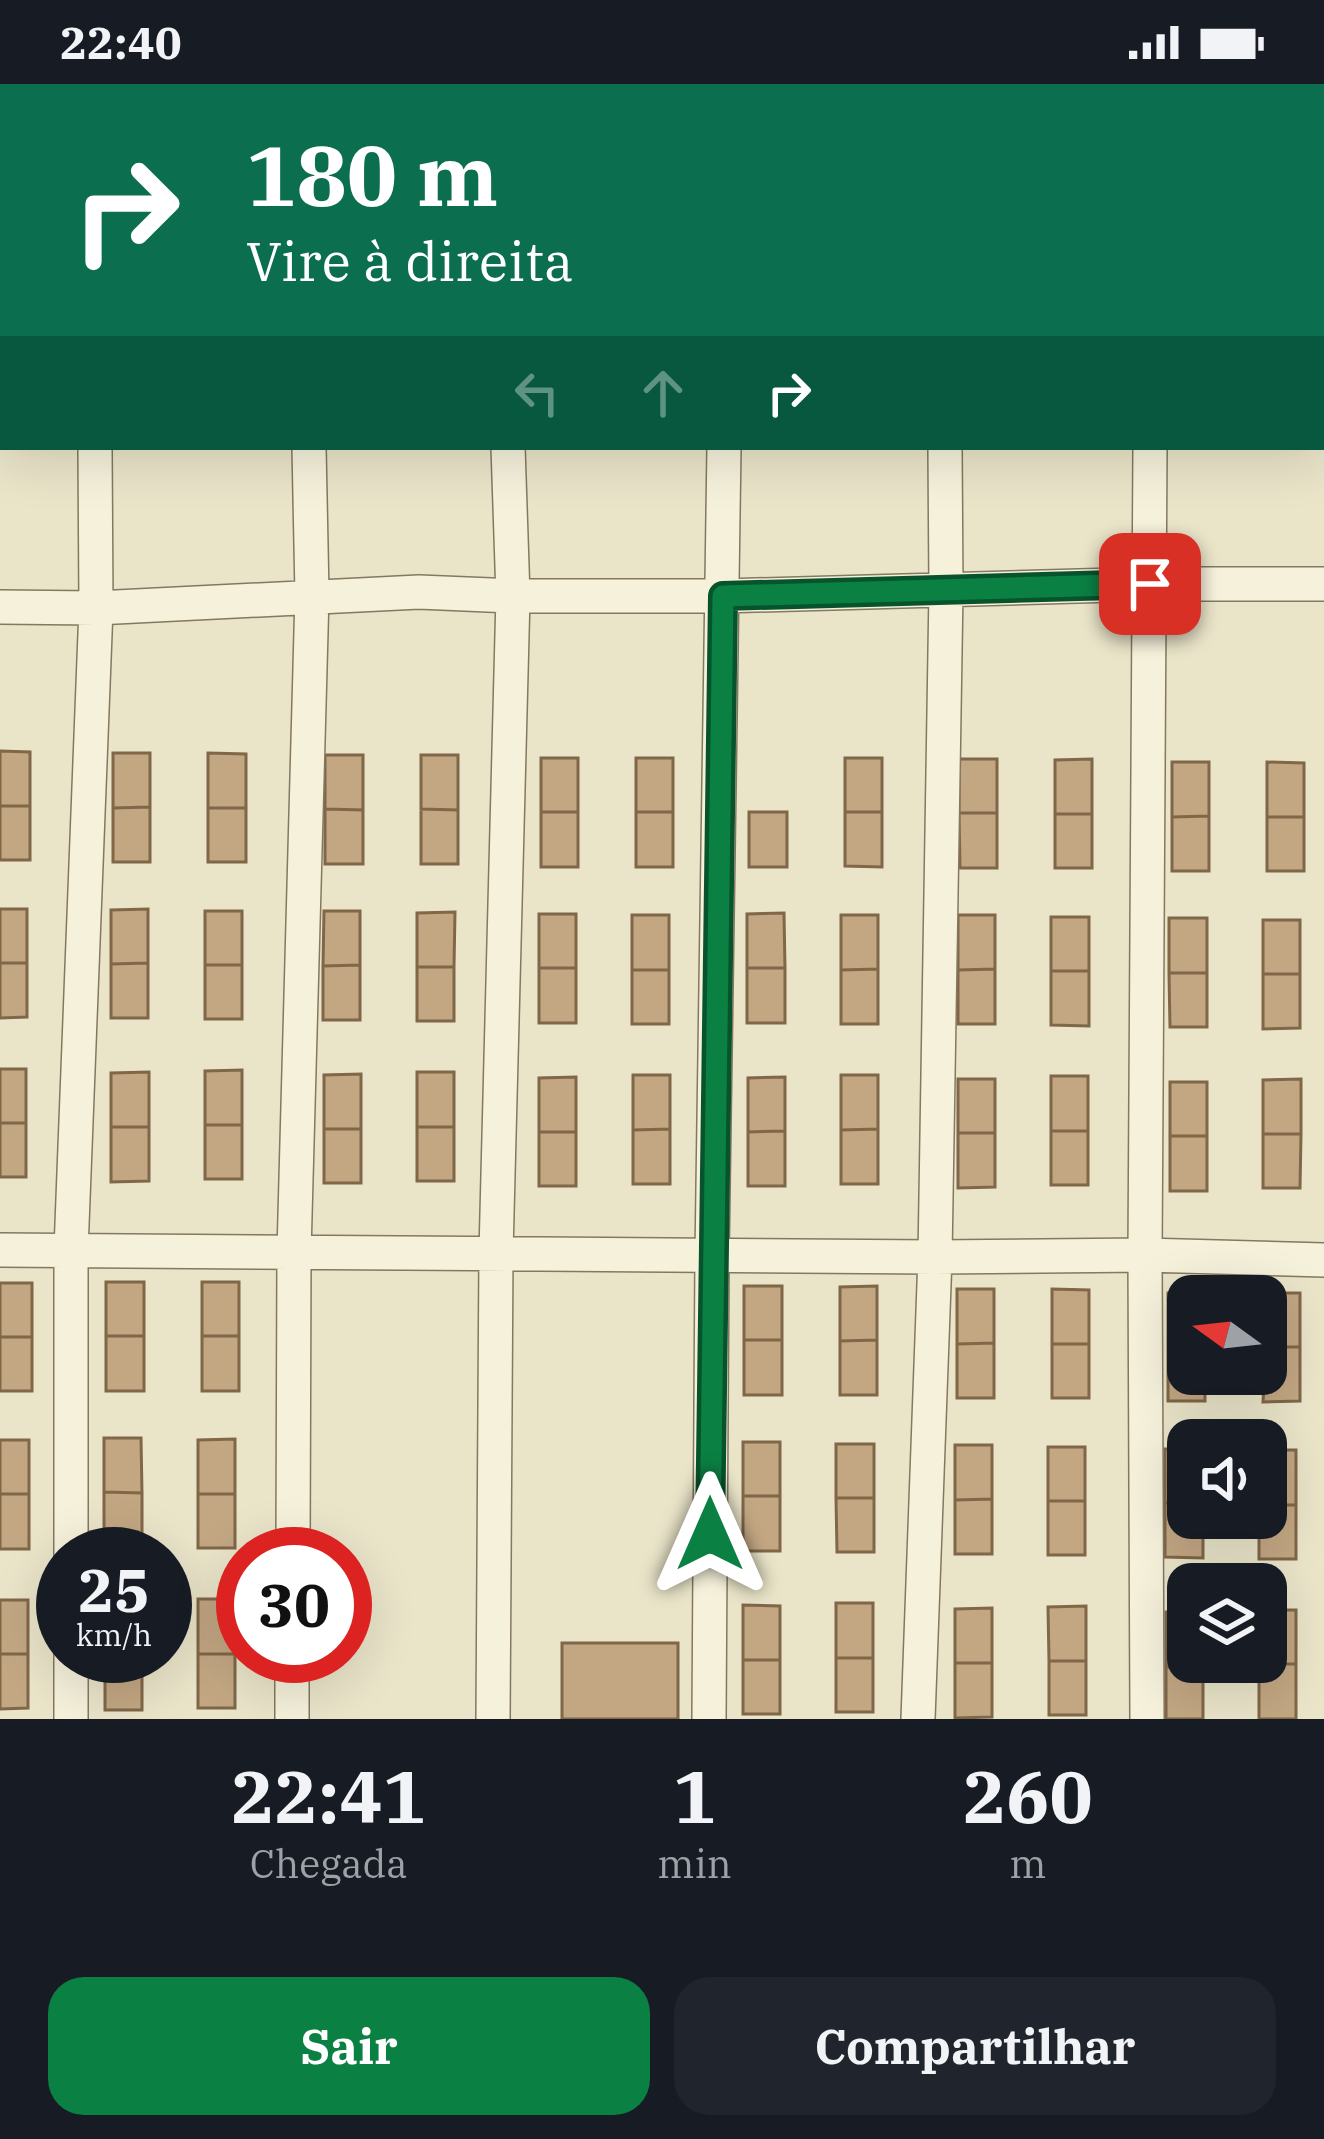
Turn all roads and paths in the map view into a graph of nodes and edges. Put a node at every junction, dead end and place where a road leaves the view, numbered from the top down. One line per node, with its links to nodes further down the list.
1 (95, 450): 14 (street)
2 (309, 450): 10 (street)
3 (508, 450): 11 (street)
4 (724, 450): 12 (street)
5 (945, 450): 9 (street)
6 (1150, 450): 7 (street)
7 (1150, 584): 8 (street); 9 (street); 20 (street)
8 (1324, 584)
9 (946, 591): 12 (street); 21 (street)
10 (312, 596): 11 (street); 14 (street); 17 (street)
11 (513, 596): 12 (street); 18 (street)
12 (723, 596): 19 (street)
13 (0, 607): 14 (street)
14 (97, 608): 16 (street)
15 (0, 1250): 16 (street)
16 (71, 1250): 17 (street); 23 (street)
17 (294, 1252): 18 (street); 24 (street)
18 (496, 1252): 19 (street); 29 (street)
19 (712, 1255): 21 (street); 30 (street)
20 (1145, 1255): 21 (street); 22 (street); 32 (street)
21 (935, 1257): 31 (street)
22 (1324, 1260)
23 (71, 1527)
24 (293, 1527)
25 (71, 1683): 27 (street)
26 (292, 1683): 28 (street)
27 (71, 1719)
28 (292, 1719)
29 (494, 1719)
30 (709, 1719)
31 (918, 1719)
32 (1147, 1719)

